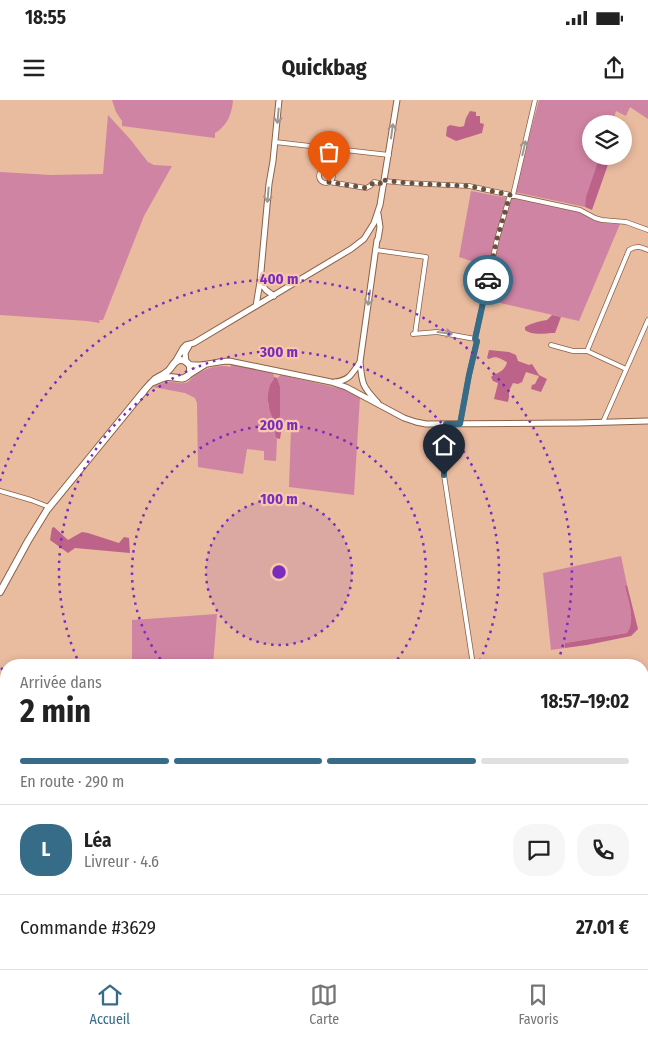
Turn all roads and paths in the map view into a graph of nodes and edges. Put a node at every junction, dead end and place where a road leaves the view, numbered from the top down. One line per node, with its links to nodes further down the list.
1 (279, 100): 4 (street, one-way to 4)
2 (397, 100): 5 (street, one-way to 2)
3 (535, 100): 8 (street, one-way to 3)
4 (276, 142): 5 (street); 15 (street, one-way to 15)
5 (389, 155): 7 (street)
6 (329, 182): 7 (street)
7 (384, 182): 8 (street); 9 (street)
8 (511, 195): 10 (street); 20 (street)
9 (378, 214): 11 (street); 12 (street)
10 (648, 230)
11 (367, 235): 12 (street); 16 (street)
12 (376, 240): 13 (street)
13 (376, 250): 20 (street, one-way to 20); 24 (street, one-way to 24)
14 (648, 250): 23 (street)
15 (260, 282): 16 (street); 17 (street)
16 (274, 296): 17 (street)
17 (256, 306): 21 (street)
18 (648, 320): 19 (street)
19 (646, 331): 28 (street)
20 (475, 339): 43 (street)
21 (192, 344): 25 (street); 27 (street)
22 (552, 345): 23 (street)
23 (587, 351): 28 (street)
24 (360, 362): 29 (street); 31 (street)
25 (187, 363): 26 (street); 27 (main road); 30 (main road)
26 (208, 364): 30 (street); 35 (street)
27 (173, 365): 32 (main road); 34 (main road)
28 (626, 369): 41 (street)
29 (352, 374): 31 (street); 33 (street)
30 (188, 376): 32 (main road)
31 (361, 377): 37 (street)
32 (177, 378): 34 (main road)
33 (345, 380): 35 (street); 36 (street)
34 (151, 382): 45 (main road)
35 (331, 382): 36 (street)
36 (346, 387): 38 (street)
37 (365, 389): 38 (street); 39 (street)
38 (359, 394): 39 (street)
39 (379, 404): 42 (street)
40 (648, 421): 41 (street)
41 (603, 422): 43 (street)
42 (446, 424): 43 (street); 47 (street)
43 (460, 424)
44 (0, 491): 45 (street)
45 (49, 507): 46 (main road)
46 (0, 592)
47 (472, 659)

